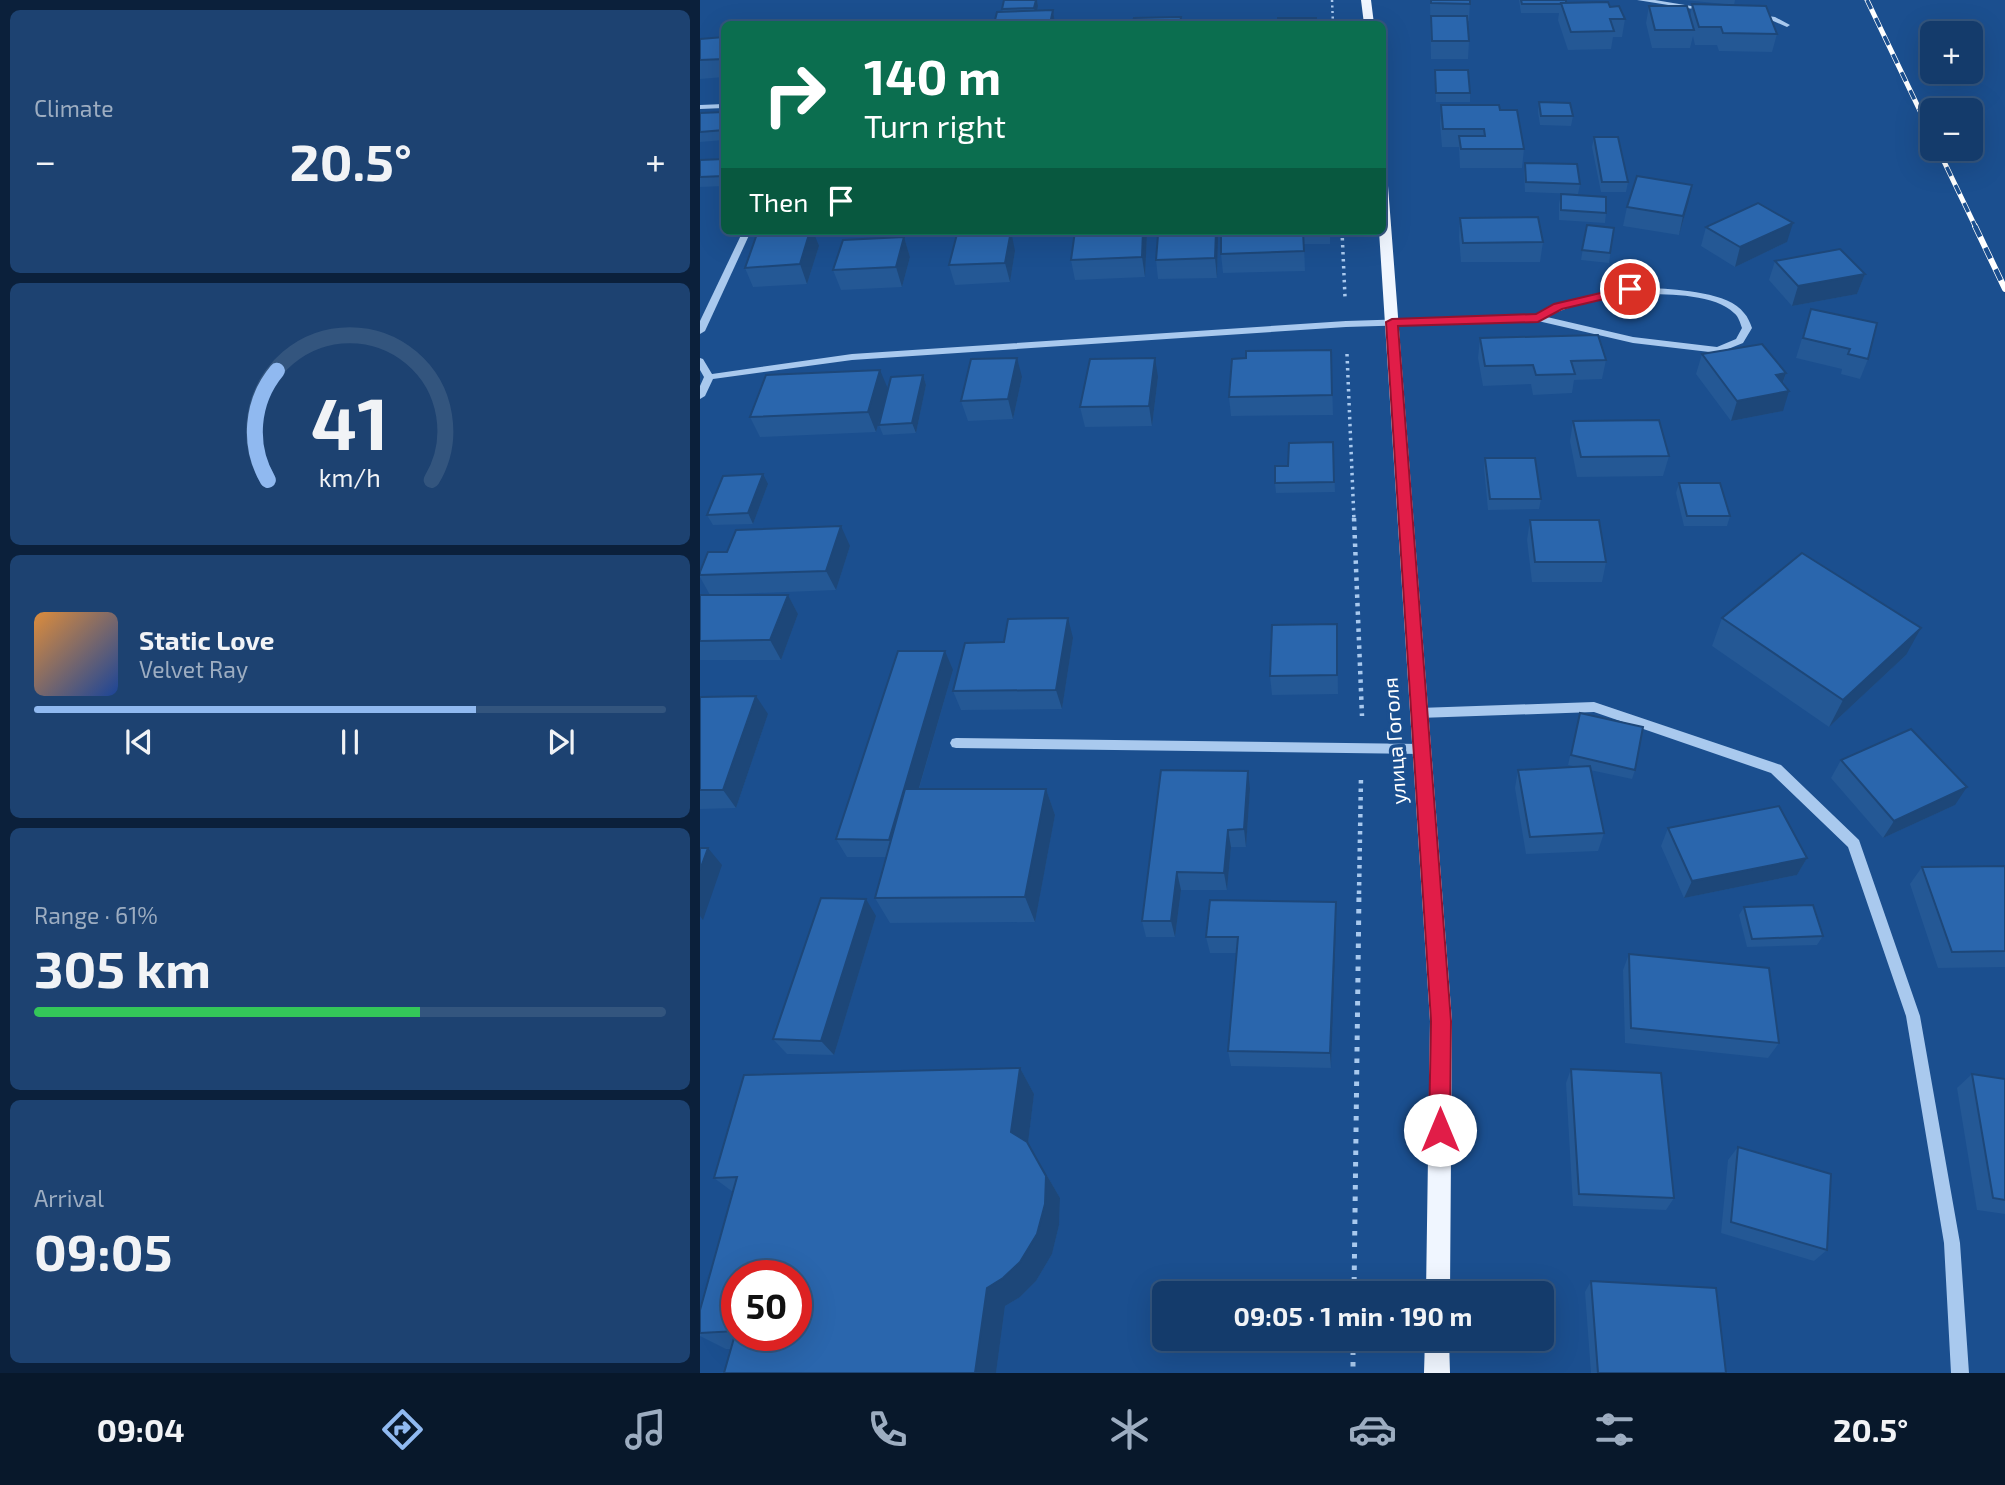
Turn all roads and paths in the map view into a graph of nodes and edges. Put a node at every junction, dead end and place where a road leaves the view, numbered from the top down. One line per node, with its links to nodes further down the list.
1 (1366, 0): 5 (main road)
2 (1640, 0): 3 (street)
3 (1720, 11)
4 (1747, 15): 6 (street)
5 (1369, 21)
6 (1787, 25)
7 (721, 106): 8 (street)
8 (700, 107)
9 (745, 235): 13 (street)
10 (1386, 235): 12 (main road, улица Гоголя)
11 (1538, 318): 11 (street); 12 (street)
12 (1392, 322): 15 (street); 17 (main road, улица Гоголя)
13 (700, 331)
14 (700, 361): 15 (street)
15 (709, 377): 16 (street)
16 (700, 396)
17 (1419, 713): 19 (main road, улица Гоголя); 25 (street)
18 (956, 743): 19 (street)
19 (1422, 749): 20 (main road, улица Гоголя)
20 (1438, 1281)
21 (1353, 1351): 23 (path)
22 (1437, 1351): 24 (main road)
23 (1353, 1373)
24 (1437, 1373)
25 (1960, 1373)

